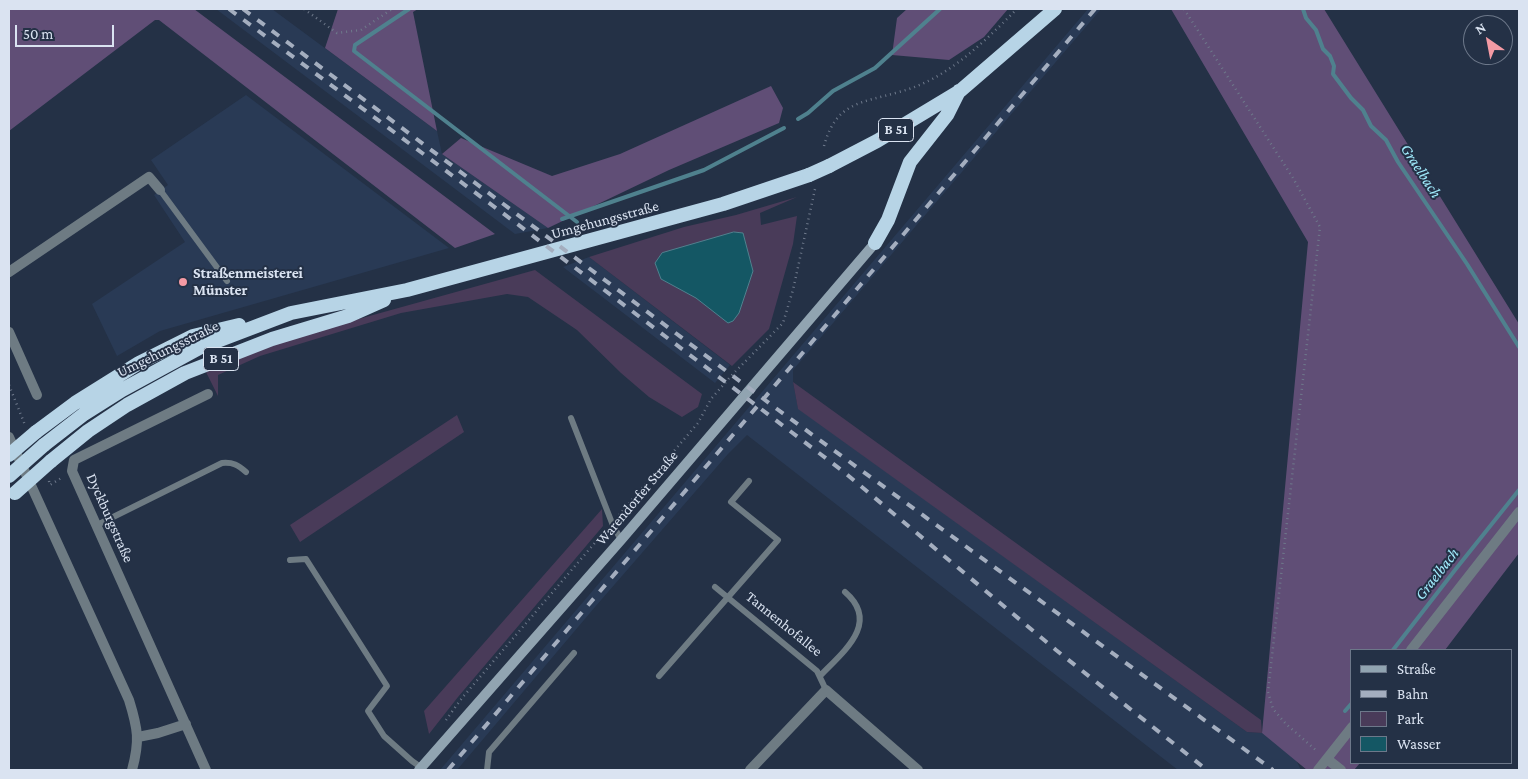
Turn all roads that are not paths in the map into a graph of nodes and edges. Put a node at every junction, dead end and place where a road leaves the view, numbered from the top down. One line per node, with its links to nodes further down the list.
1 (1054, 9): 2 (highway, B 51)
2 (960, 90): 4 (highway); 7 (highway, Umgehungsstraße / B 51, bridge)
3 (160, 190): 5 (street); 6 (lane)
4 (876, 243): 21 (main road, Warendorfer Straße)
5 (9, 272)
6 (226, 281)
7 (407, 290): 8 (highway, Umgehungsstraße / B 51); 18 (highway, Umgehungsstraße / B 51, bridge)
8 (291, 312): 14 (highway, bridge); 16 (highway, Umgehungsstraße / B 51, bridge)
9 (9, 332): 11 (street)
10 (208, 394): 20 (street, Dyckburgstraße)
11 (37, 395)
12 (571, 418): 21 (lane)
13 (9, 437): 33 (street)
14 (9, 455)
15 (246, 472): 20 (lane)
16 (9, 476)
17 (749, 481): 25 (lane)
18 (12, 496)
19 (1519, 512): 26 (street)
20 (97, 525): 31 (street, Dyckburgstraße)
21 (622, 540): 35 (main road, Warendorfer Straße)
22 (290, 560): 35 (lane)
23 (715, 588): 25 (lane, Tannenhofallee)
24 (845, 592): 29 (lane)
25 (728, 598): 28 (lane); 29 (lane, Tannenhofallee)
26 (1412, 649)
27 (574, 653): 38 (lane)
28 (659, 676)
29 (820, 676): 30 (lane, Tannenhofallee)
30 (826, 690): 39 (street); 40 (street, Tannenhofallee)
31 (186, 724): 33 (street); 37 (street, Dyckburgstraße)
32 (1350, 730): 34 (street)
33 (138, 737): 36 (street)
34 (1327, 759): 41 (street); 42 (street)
35 (420, 769)
36 (132, 770)
37 (206, 770)
38 (487, 770)
39 (750, 770)
40 (918, 770)
41 (1318, 770)
42 (1341, 770)

